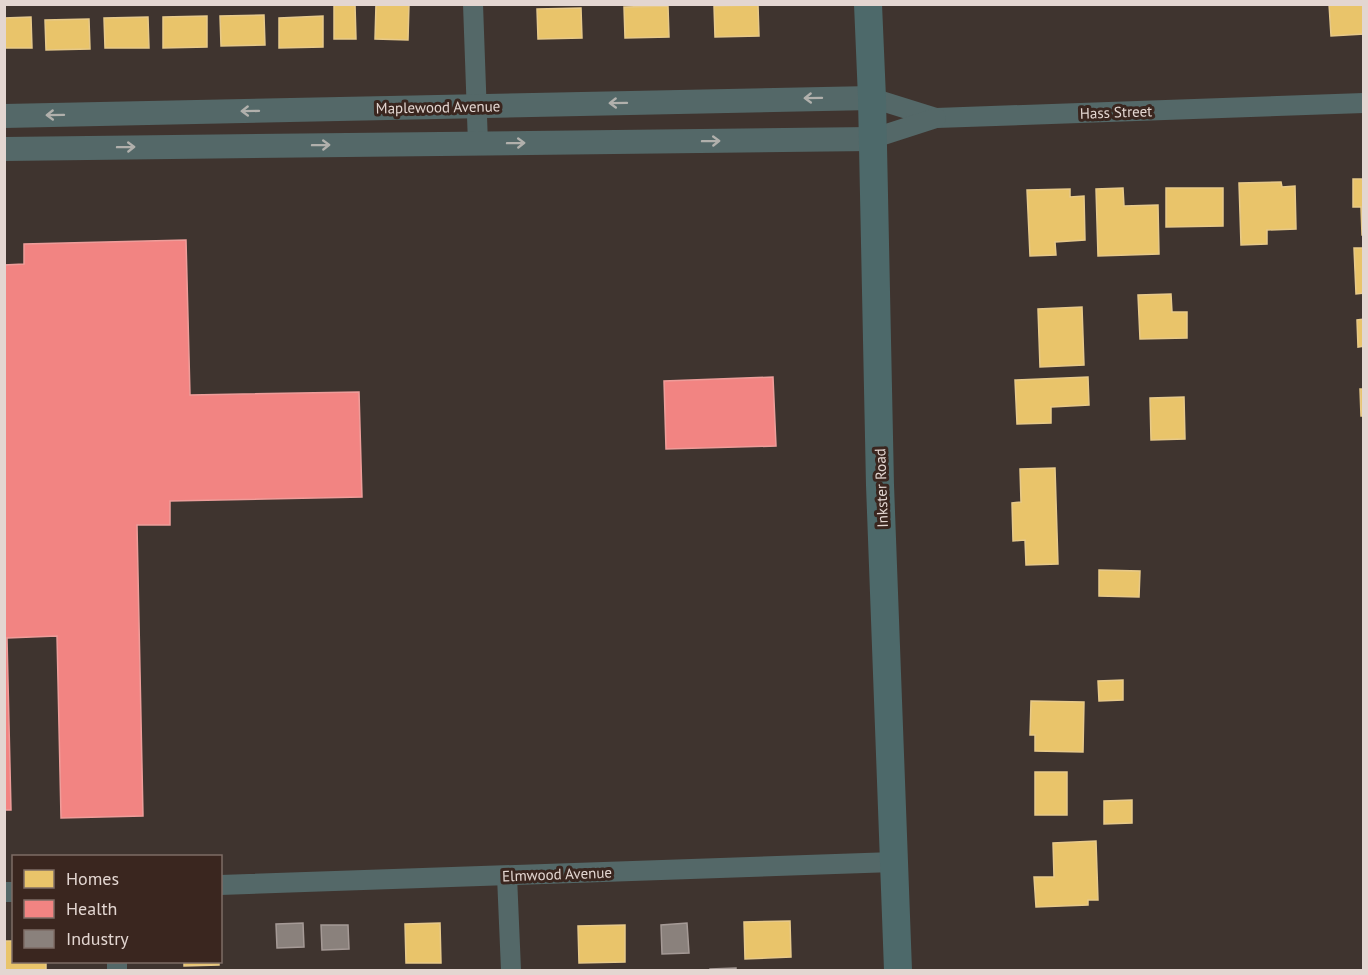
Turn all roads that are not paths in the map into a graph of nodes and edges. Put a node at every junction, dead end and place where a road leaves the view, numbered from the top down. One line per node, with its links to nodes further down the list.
1 (473, 4): 5 (street)
2 (868, 4): 3 (main road, Inkster Road)
3 (872, 98): 5 (street, Maplewood Avenue, one-way to 5); 8 (street, Hass Street); 9 (main road, Inkster Road)
4 (1364, 103): 8 (street, Hass Street)
5 (476, 106): 6 (street, Maplewood Avenue, one-way to 6); 10 (street)
6 (83, 115): 7 (street, Maplewood Avenue, one-way to 7); 11 (street)
7 (4, 116)
8 (936, 118): 9 (street)
9 (872, 139): 10 (street, one-way to 9); 13 (main road, Inkster Road)
10 (478, 144): 11 (street, one-way to 10)
11 (84, 148): 12 (street)
12 (4, 150)
13 (894, 862): 14 (street, Elmwood Avenue); 17 (main road, Inkster Road)
14 (507, 876): 15 (street, Elmwood Avenue); 16 (street)
15 (222, 885)
16 (510, 970)
17 (898, 970)

